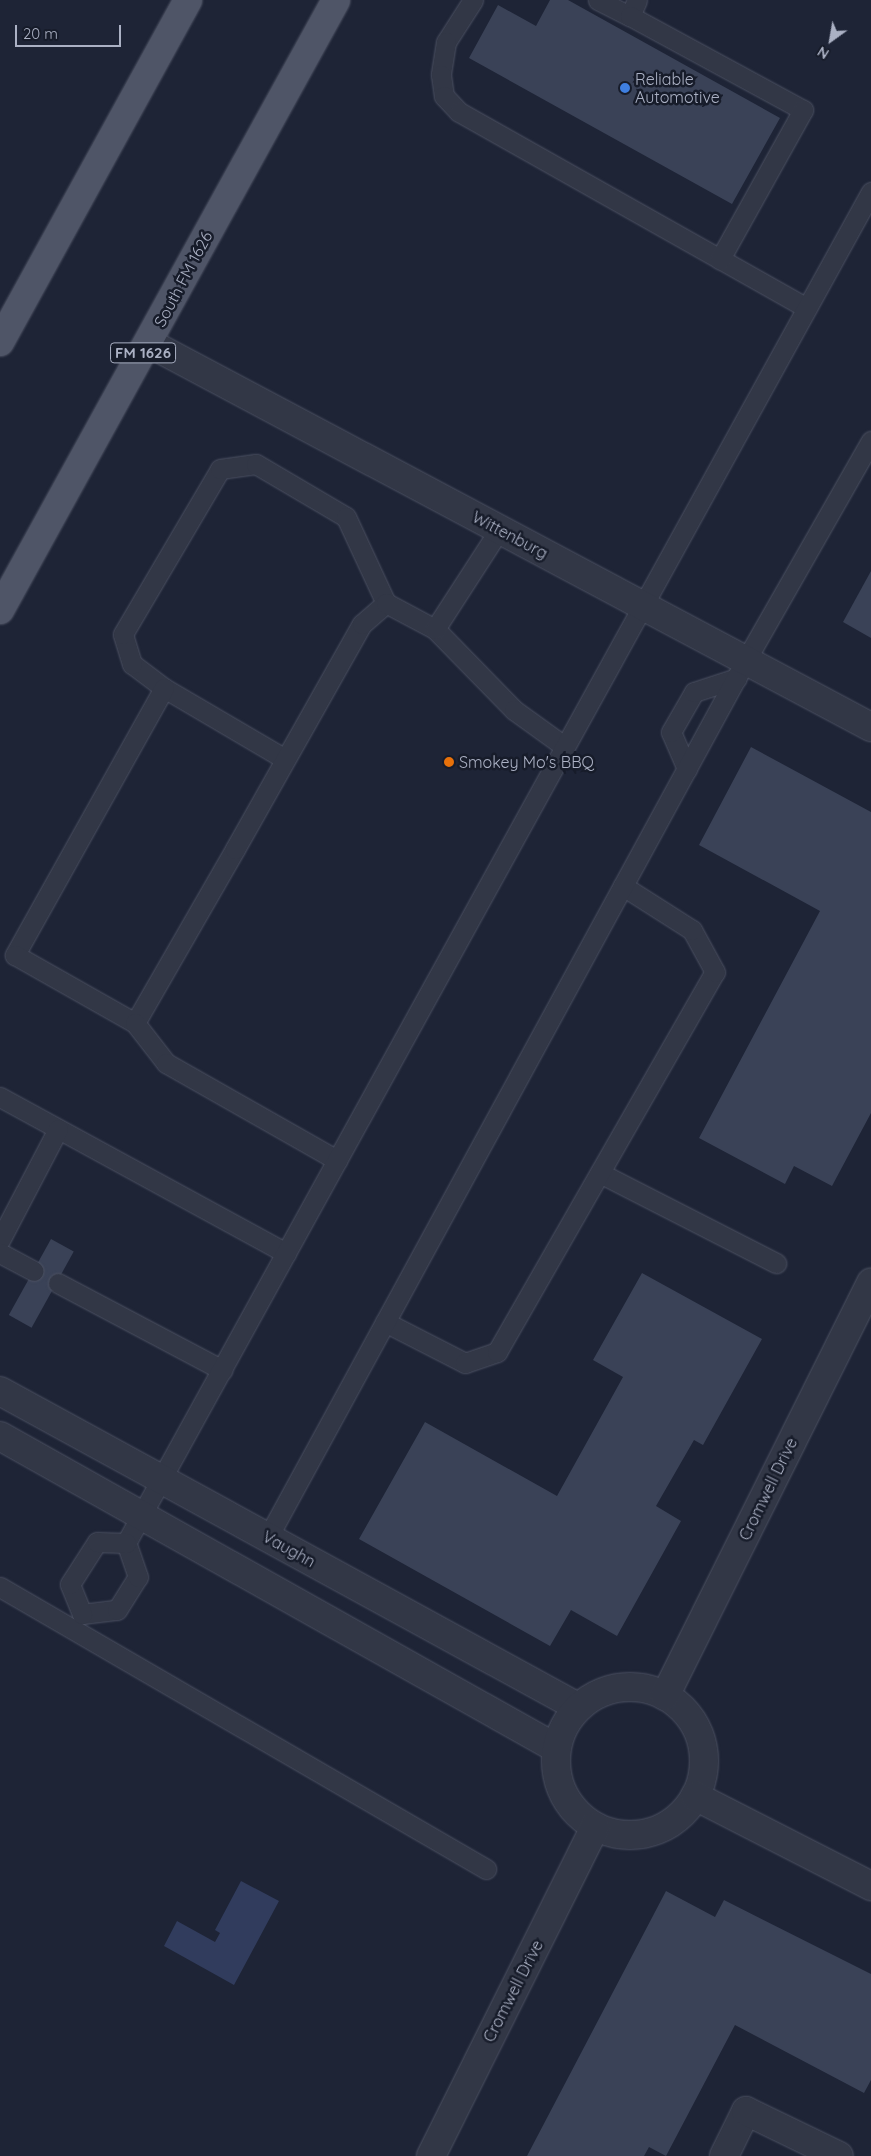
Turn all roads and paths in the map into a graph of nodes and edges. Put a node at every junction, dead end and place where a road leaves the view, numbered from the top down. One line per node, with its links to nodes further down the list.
1 (188, 0): 9 (main road)
2 (336, 0): 10 (main road, South FM 1626 / FM 1626)
3 (473, 0): 7 (lane)
4 (598, 0): 5 (lane)
5 (634, 8): 7 (lane)
6 (871, 192): 8 (lane)
7 (720, 259): 8 (lane)
8 (807, 308): 14 (lane)
9 (0, 342)
10 (149, 343): 12 (street, Wittenburg); 15 (main road, South FM 1626 / FM 1626)
11 (871, 441): 17 (lane)
12 (499, 530): 14 (street, Wittenburg); 16 (lane)
13 (386, 604): 16 (lane); 18 (lane); 21 (lane)
14 (642, 606): 17 (street, Wittenburg); 20 (lane)
15 (0, 610)
16 (435, 629): 20 (lane)
17 (742, 668): 19 (street, Wittenburg); 22 (lane); 22 (lane)
18 (164, 688): 21 (lane); 24 (lane)
19 (871, 727)
20 (564, 746): 27 (lane)
21 (286, 759): 24 (lane)
22 (687, 769): 23 (lane)
23 (623, 886): 28 (lane); 36 (lane)
24 (135, 1024): 27 (lane)
25 (0, 1097): 26 (lane)
26 (58, 1129): 29 (lane); 31 (lane)
27 (337, 1160): 31 (lane)
28 (600, 1172): 32 (lane); 36 (lane)
29 (0, 1240)
30 (0, 1253): 33 (lane)
31 (286, 1254): 37 (lane)
32 (776, 1263)
33 (34, 1271)
34 (58, 1283): 37 (lane)
35 (871, 1283): 47 (street, Cromwell Drive)
36 (385, 1322): 42 (lane)
37 (222, 1370): 40 (lane)
38 (0, 1391): 40 (street, Vaughn)
39 (0, 1436): 41 (street)
40 (162, 1479): 41 (lane); 42 (street, Vaughn)
41 (142, 1516): 43 (lane); 49 (street)
42 (268, 1537): 48 (street, Vaughn)
43 (126, 1543): 45 (lane); 45 (lane)
44 (0, 1587): 46 (lane)
45 (82, 1614): 46 (lane)
46 (72, 1631): 52 (lane)
47 (665, 1696): 48 (street); 50 (street)
48 (578, 1707): 49 (street)
49 (556, 1748): 51 (street)
50 (694, 1796): 51 (street); 53 (street)
51 (595, 1827): 54 (street, Cromwell Drive)
52 (486, 1869)
53 (871, 1886)
54 (431, 2156)
55 (724, 2156): 56 (street)
56 (839, 2156)

